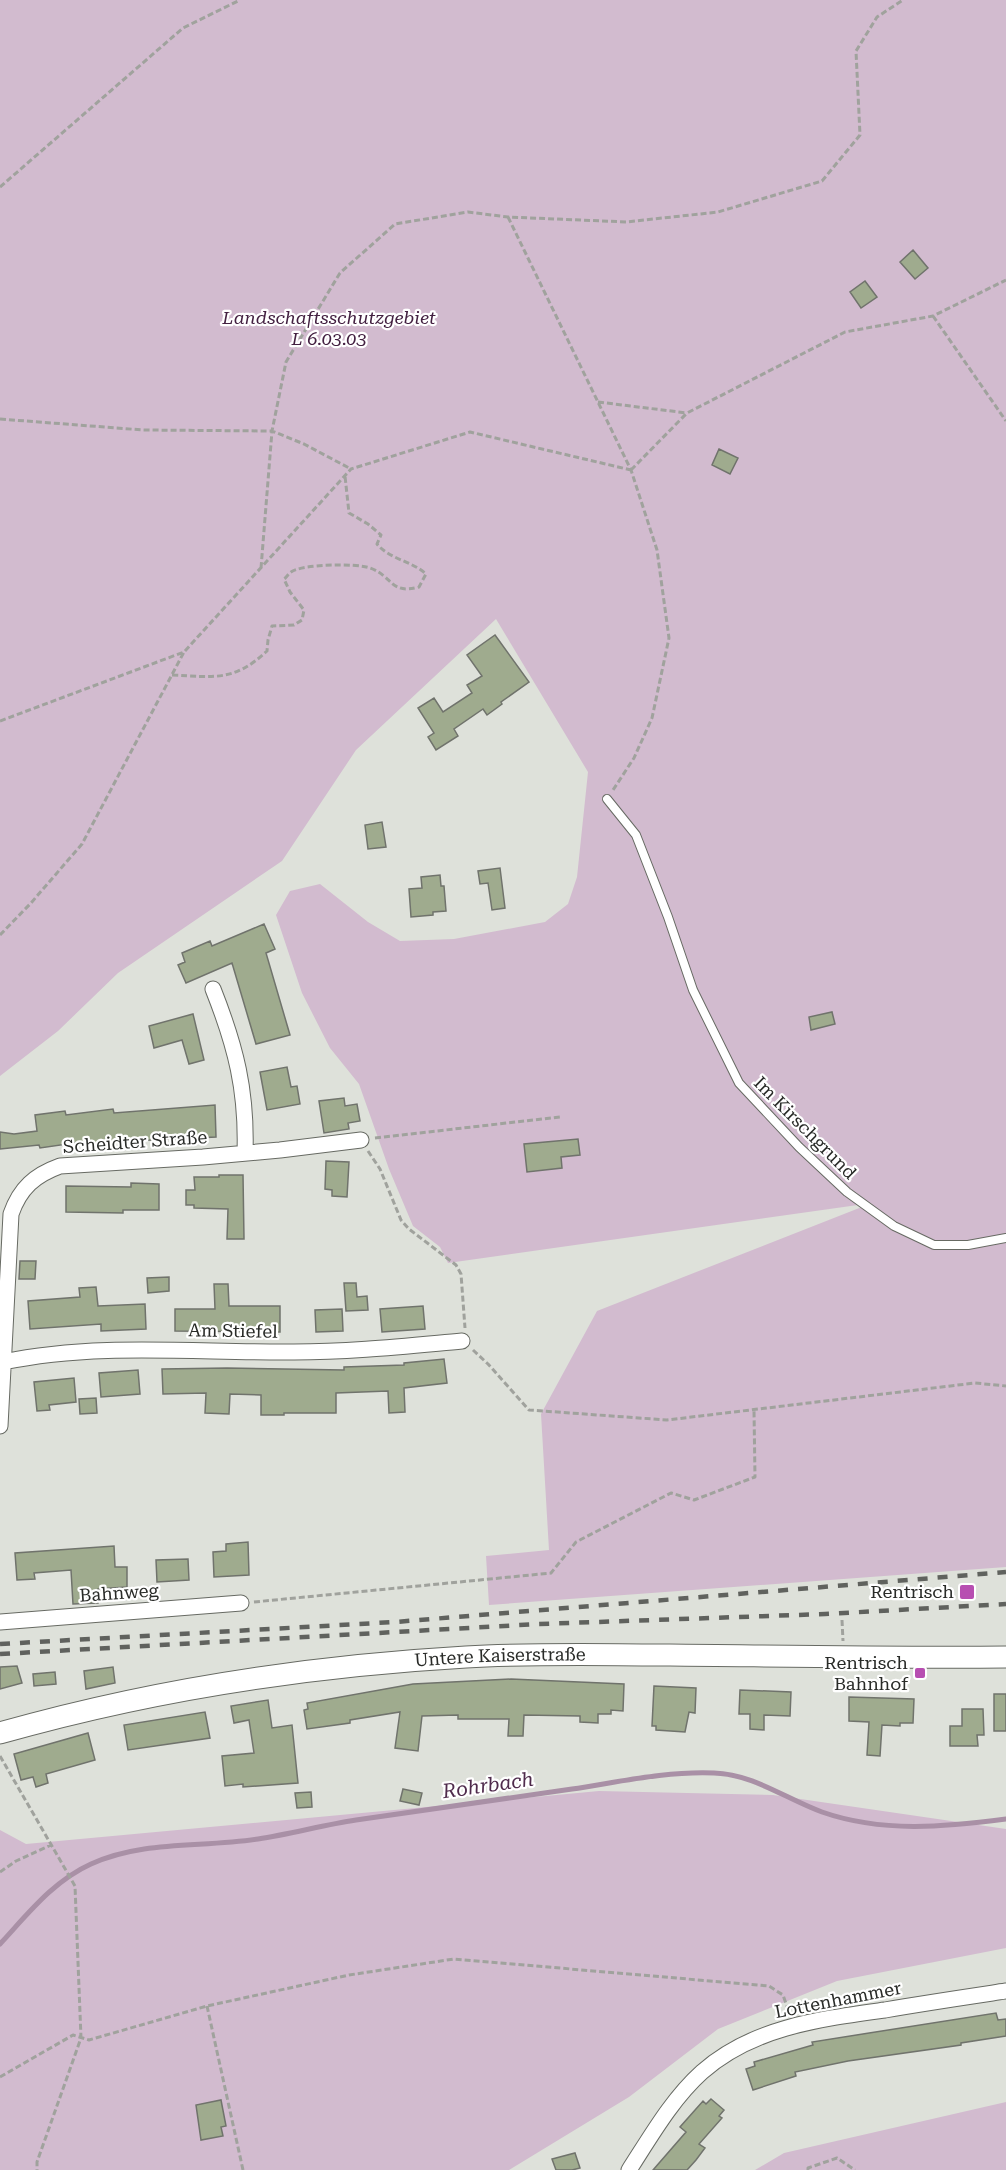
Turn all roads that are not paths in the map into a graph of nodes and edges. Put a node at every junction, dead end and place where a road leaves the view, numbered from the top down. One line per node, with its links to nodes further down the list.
1 (607, 799): 5 (lane, Im Kirschgrund)
2 (213, 989): 4 (street)
3 (361, 1140): 4 (street, Scheidter Straße)
4 (245, 1153): 7 (street, Scheidter Straße)
5 (1006, 1238)
6 (464, 1337): 8 (street, Am Stiefel)
7 (2, 1345): 8 (street, Scheidter Straße)
8 (3, 1362): 9 (street, Scheidter Straße)
9 (0, 1426)
10 (241, 1603): 11 (street, Bahnweg)
11 (0, 1622)
12 (1006, 1657): 13 (main road, Untere Kaiserstraße)
13 (0, 1733)
14 (1006, 1991): 15 (street, Lottenhammer)
15 (629, 2170)

